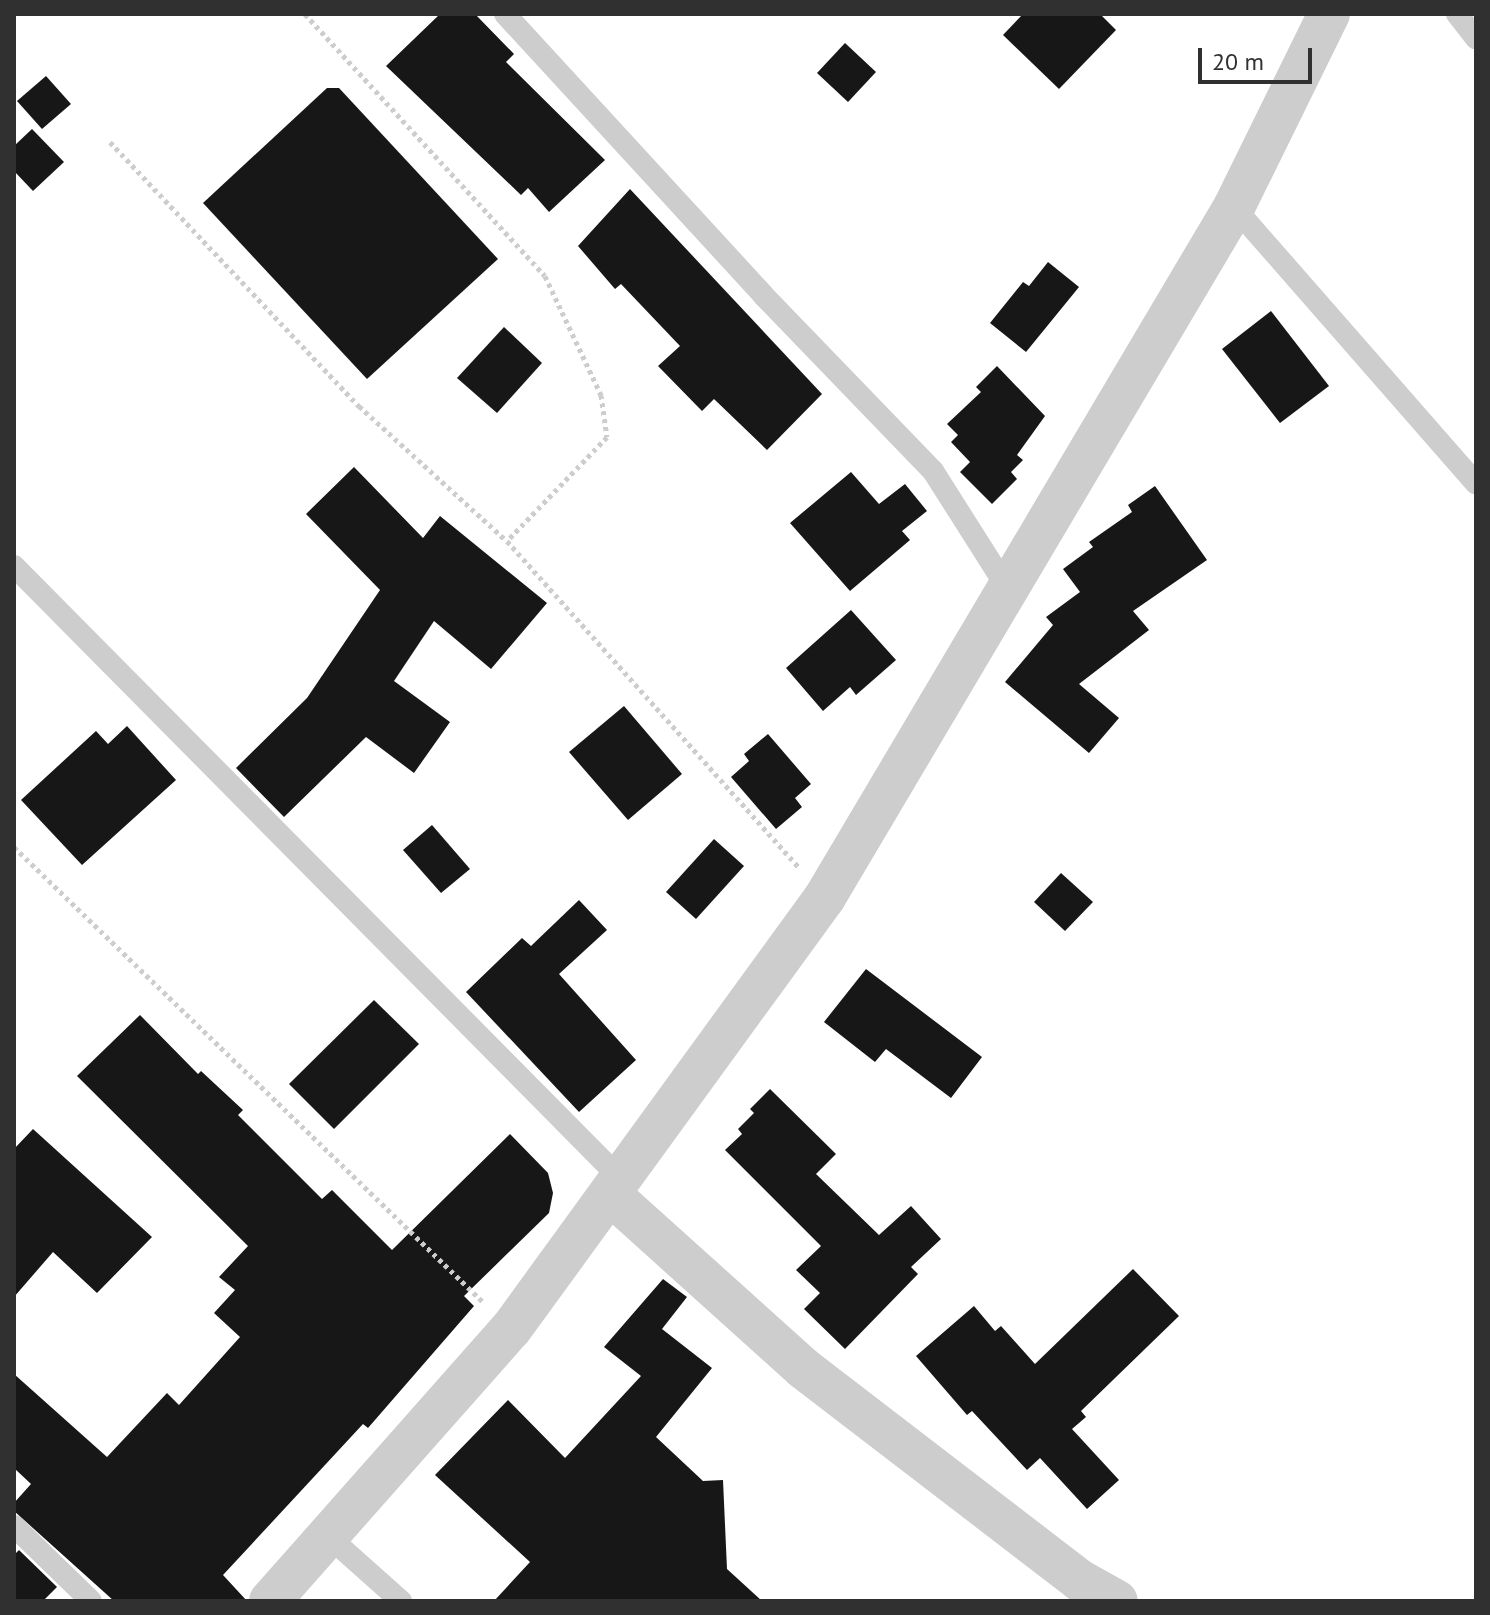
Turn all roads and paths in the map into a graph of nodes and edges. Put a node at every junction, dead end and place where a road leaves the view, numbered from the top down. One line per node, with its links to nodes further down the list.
1 (305, 14): 9 (path)
2 (505, 14): 11 (lane)
3 (1329, 14): 7 (street)
4 (1457, 14): 5 (lane)
5 (1476, 38)
6 (110, 142): 9 (path)
7 (1234, 207): 8 (lane); 11 (street)
8 (1476, 483)
9 (507, 541): 13 (path)
10 (14, 566): 14 (lane)
11 (1006, 586): 13 (street)
12 (14, 847): 15 (path)
13 (825, 897): 14 (street)
14 (617, 1188): 15 (street); 21 (street)
15 (511, 1329): 17 (street)
16 (14, 1526): 18 (lane)
17 (328, 1536): 19 (street); 20 (lane)
18 (91, 1601)
19 (270, 1601)
20 (401, 1601)
21 (1117, 1601)

